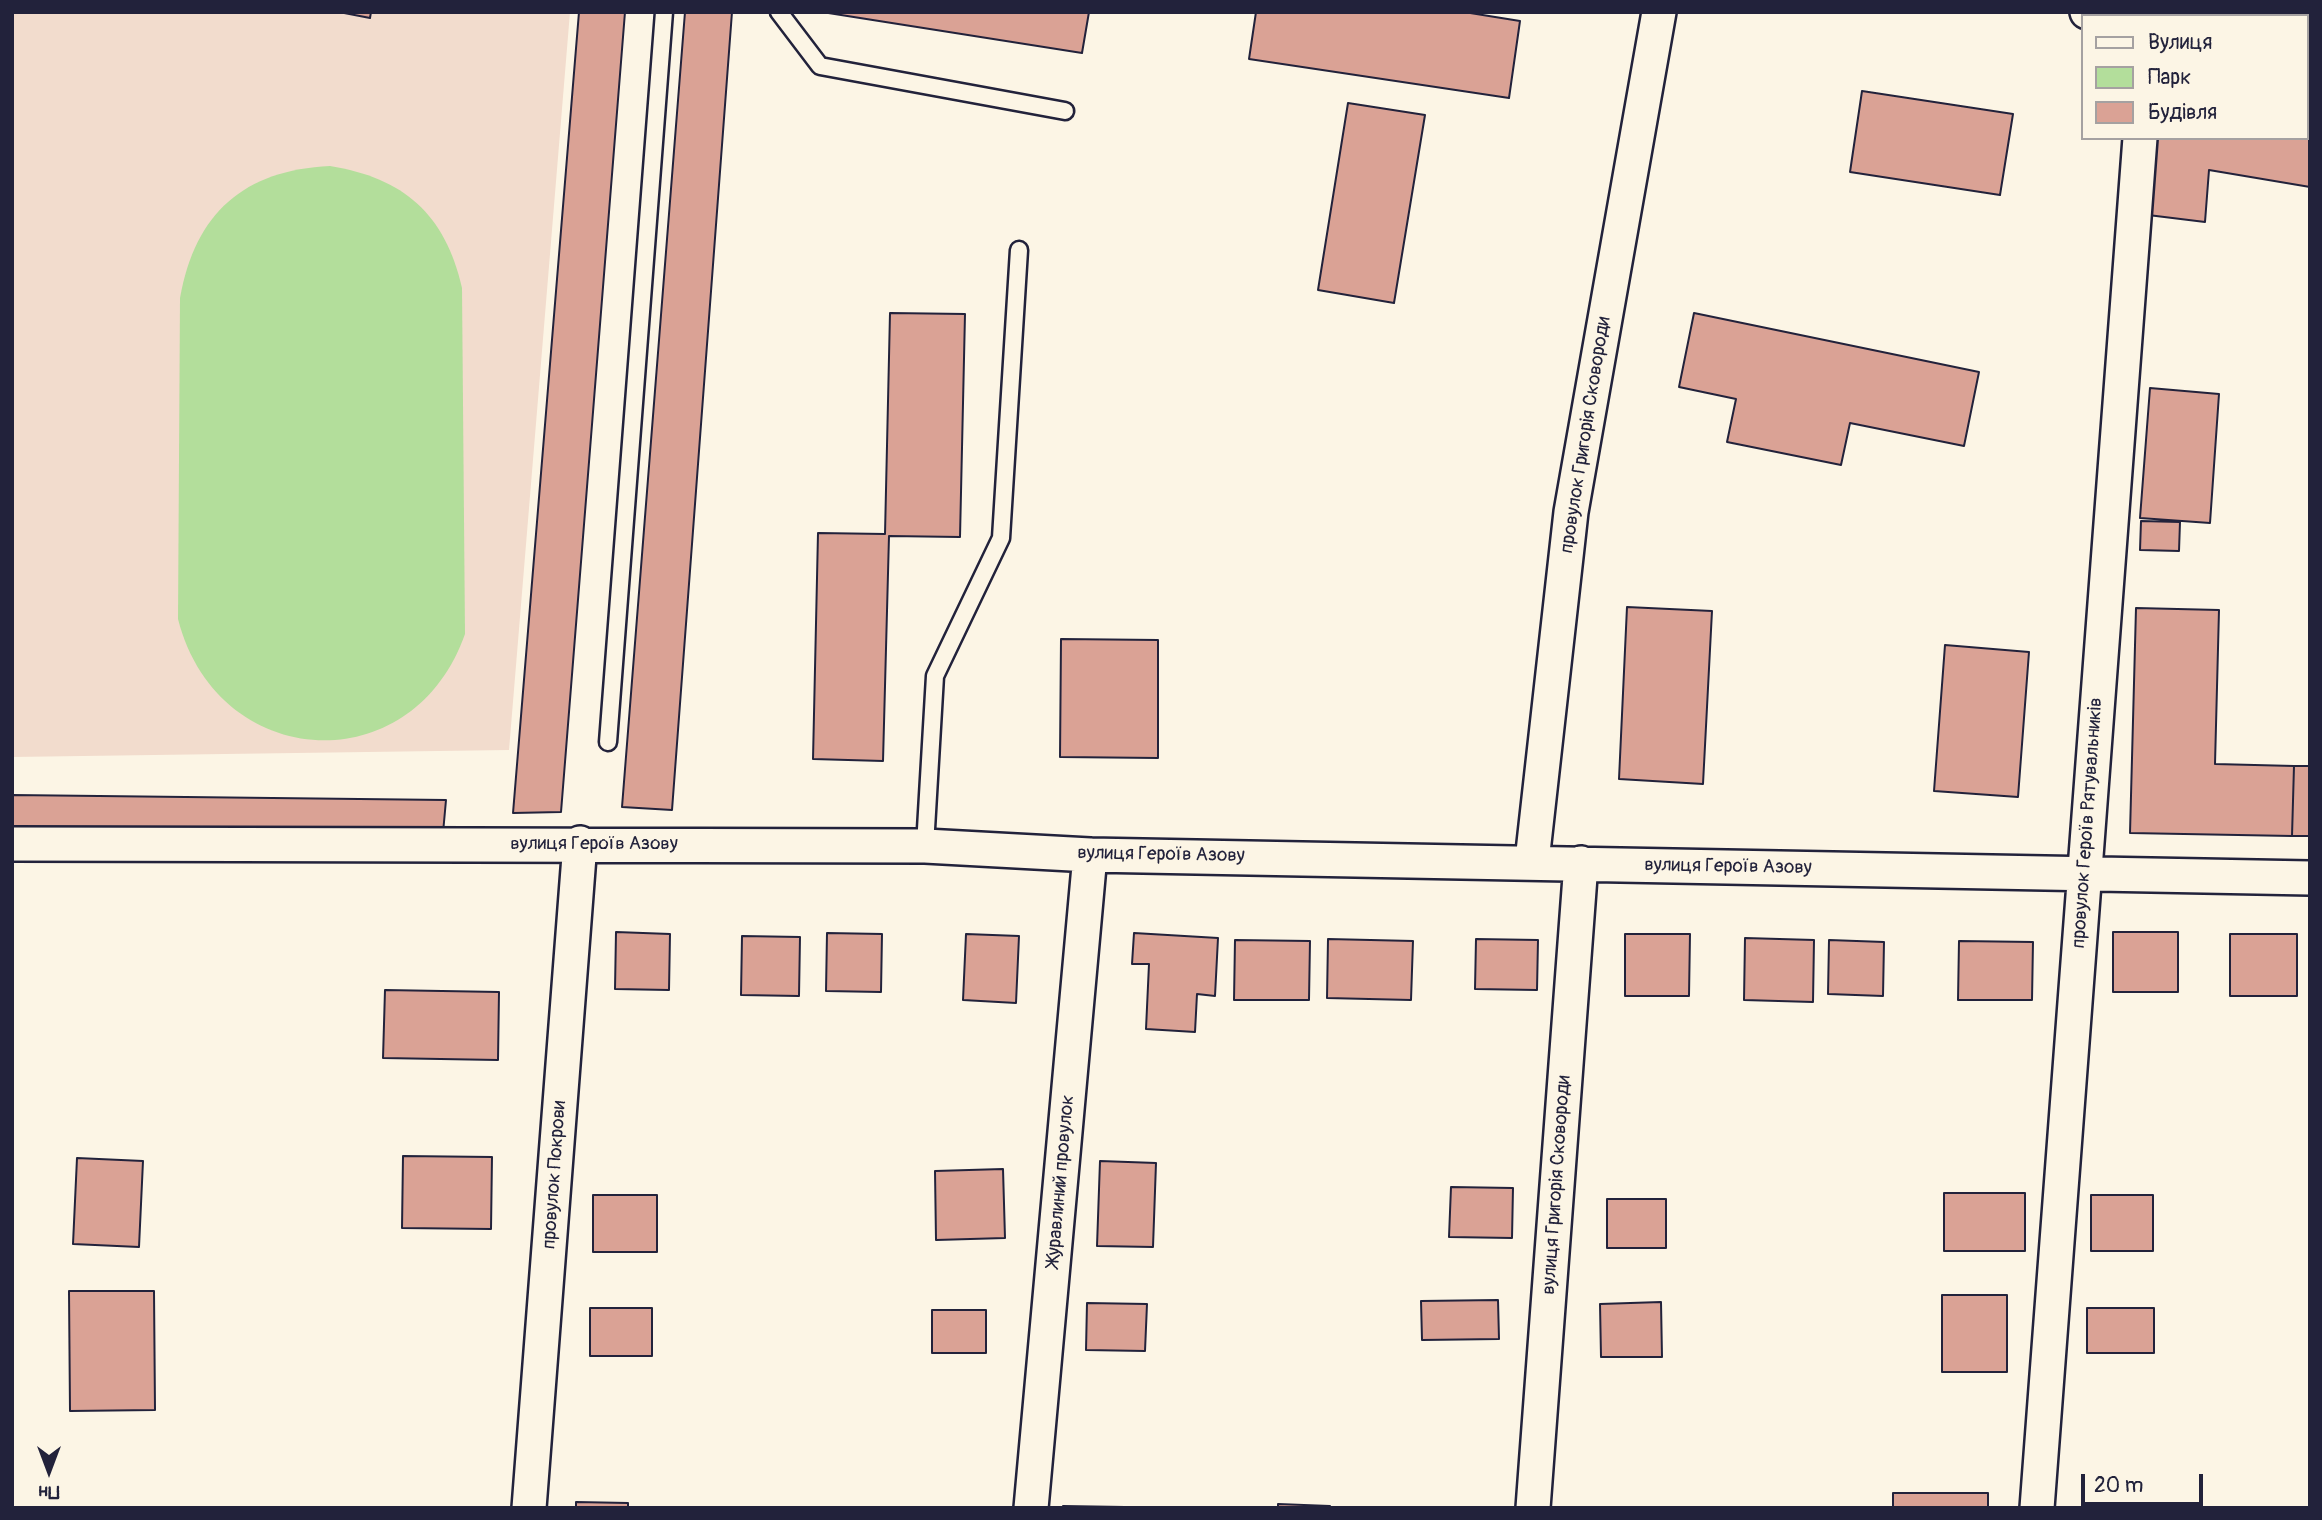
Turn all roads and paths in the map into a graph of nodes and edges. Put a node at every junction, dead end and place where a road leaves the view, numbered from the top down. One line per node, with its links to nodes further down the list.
1 (664, 12): 7 (lane)
2 (779, 12): 4 (lane)
3 (1659, 12): 12 (street, провулок Григорія Сковороди)
4 (1065, 111)
5 (2140, 140): 14 (street, провулок Героїв Рятувальників)
6 (1019, 250): 10 (lane)
7 (608, 742)
8 (580, 843): 9 (street, вулиця Героїв Азову); 10 (street, вулиця Героїв Азову); 16 (street, провулок Покрови)
9 (12, 844)
10 (925, 846): 11 (street, вулиця Героїв Азову)
11 (1090, 855): 12 (street, вулиця Героїв Азову); 17 (street, Журавлиний провулок)
12 (1532, 861): 13 (street, вулиця Героїв Азову)
13 (1581, 863): 14 (street, вулиця Героїв Азову); 18 (street, вулиця Григорія Сковороди)
14 (2085, 876): 15 (street, вулиця Героїв Азову); 19 (street, провулок Героїв Рятувальників)
15 (2310, 878)
16 (529, 1508)
17 (1031, 1508)
18 (1533, 1508)
19 (2037, 1508)

